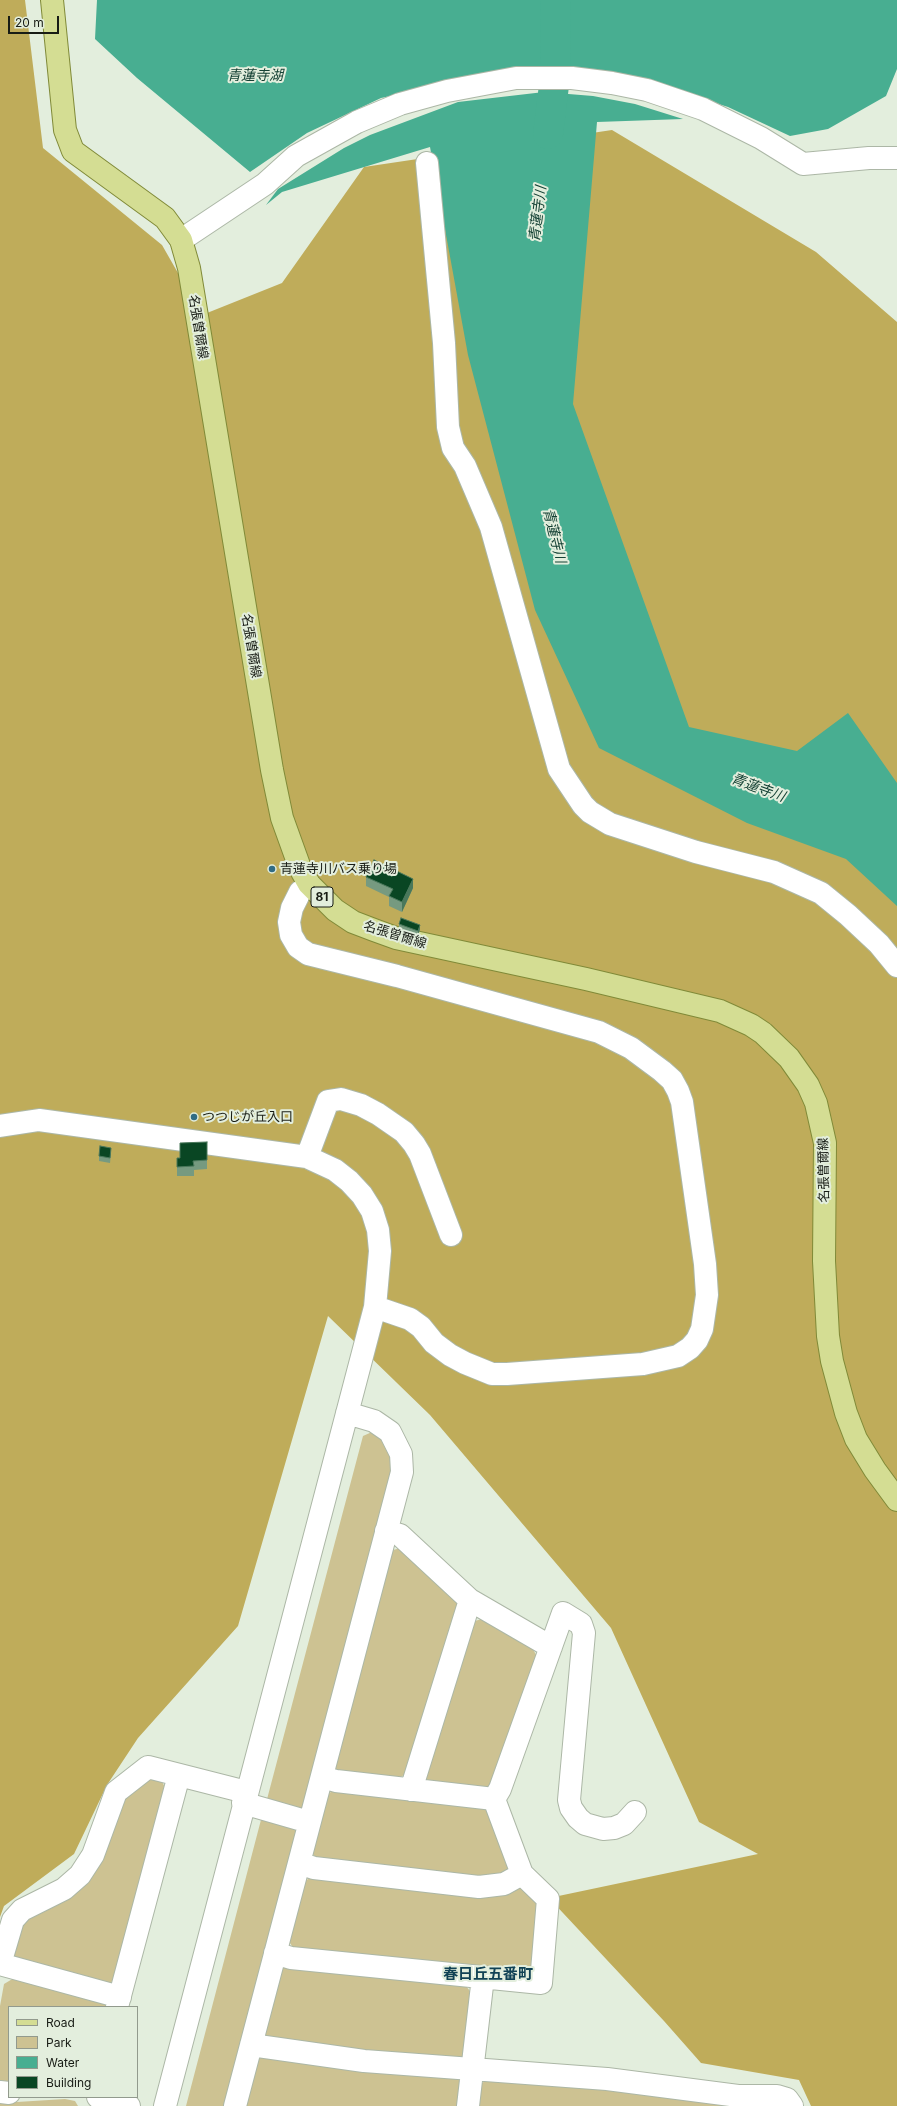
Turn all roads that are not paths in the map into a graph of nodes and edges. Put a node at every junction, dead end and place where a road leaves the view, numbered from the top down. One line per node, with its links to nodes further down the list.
1 (52, 0): 4 (main road, 名張曽爾線 / 81)
2 (897, 158): 4 (street)
3 (427, 163): 6 (street)
4 (181, 240): 5 (main road, 名張曽爾線 / 81)
5 (309, 884): 10 (street); 12 (main road, 名張曽爾線 / 81)
6 (897, 966)
7 (0, 1126): 8 (street)
8 (307, 1157): 9 (street); 10 (street)
9 (451, 1235)
10 (375, 1307): 11 (street)
11 (347, 1413): 13 (street); 19 (street)
12 (897, 1500)
13 (386, 1531): 14 (street); 17 (street)
14 (470, 1600): 15 (street); 18 (street)
15 (551, 1647): 20 (street); 21 (street)
16 (179, 1774): 19 (street); 26 (street); 28 (street)
17 (322, 1777): 18 (street); 23 (street)
18 (411, 1790): 20 (street)
19 (245, 1798): 22 (street); 33 (street)
20 (494, 1799): 24 (street)
21 (635, 1812)
22 (302, 1820)
23 (299, 1863): 24 (street); 25 (street)
24 (522, 1874): 27 (street)
25 (276, 1953): 27 (street); 29 (street)
26 (0, 1964): 28 (street)
27 (482, 1977): 30 (street)
28 (119, 2002)
29 (251, 2045): 30 (street); 34 (street)
30 (472, 2068): 35 (street); 36 (street)
31 (101, 2098): 32 (street)
32 (129, 2106)
33 (165, 2106)
34 (235, 2106)
35 (468, 2106)
36 (792, 2106)

